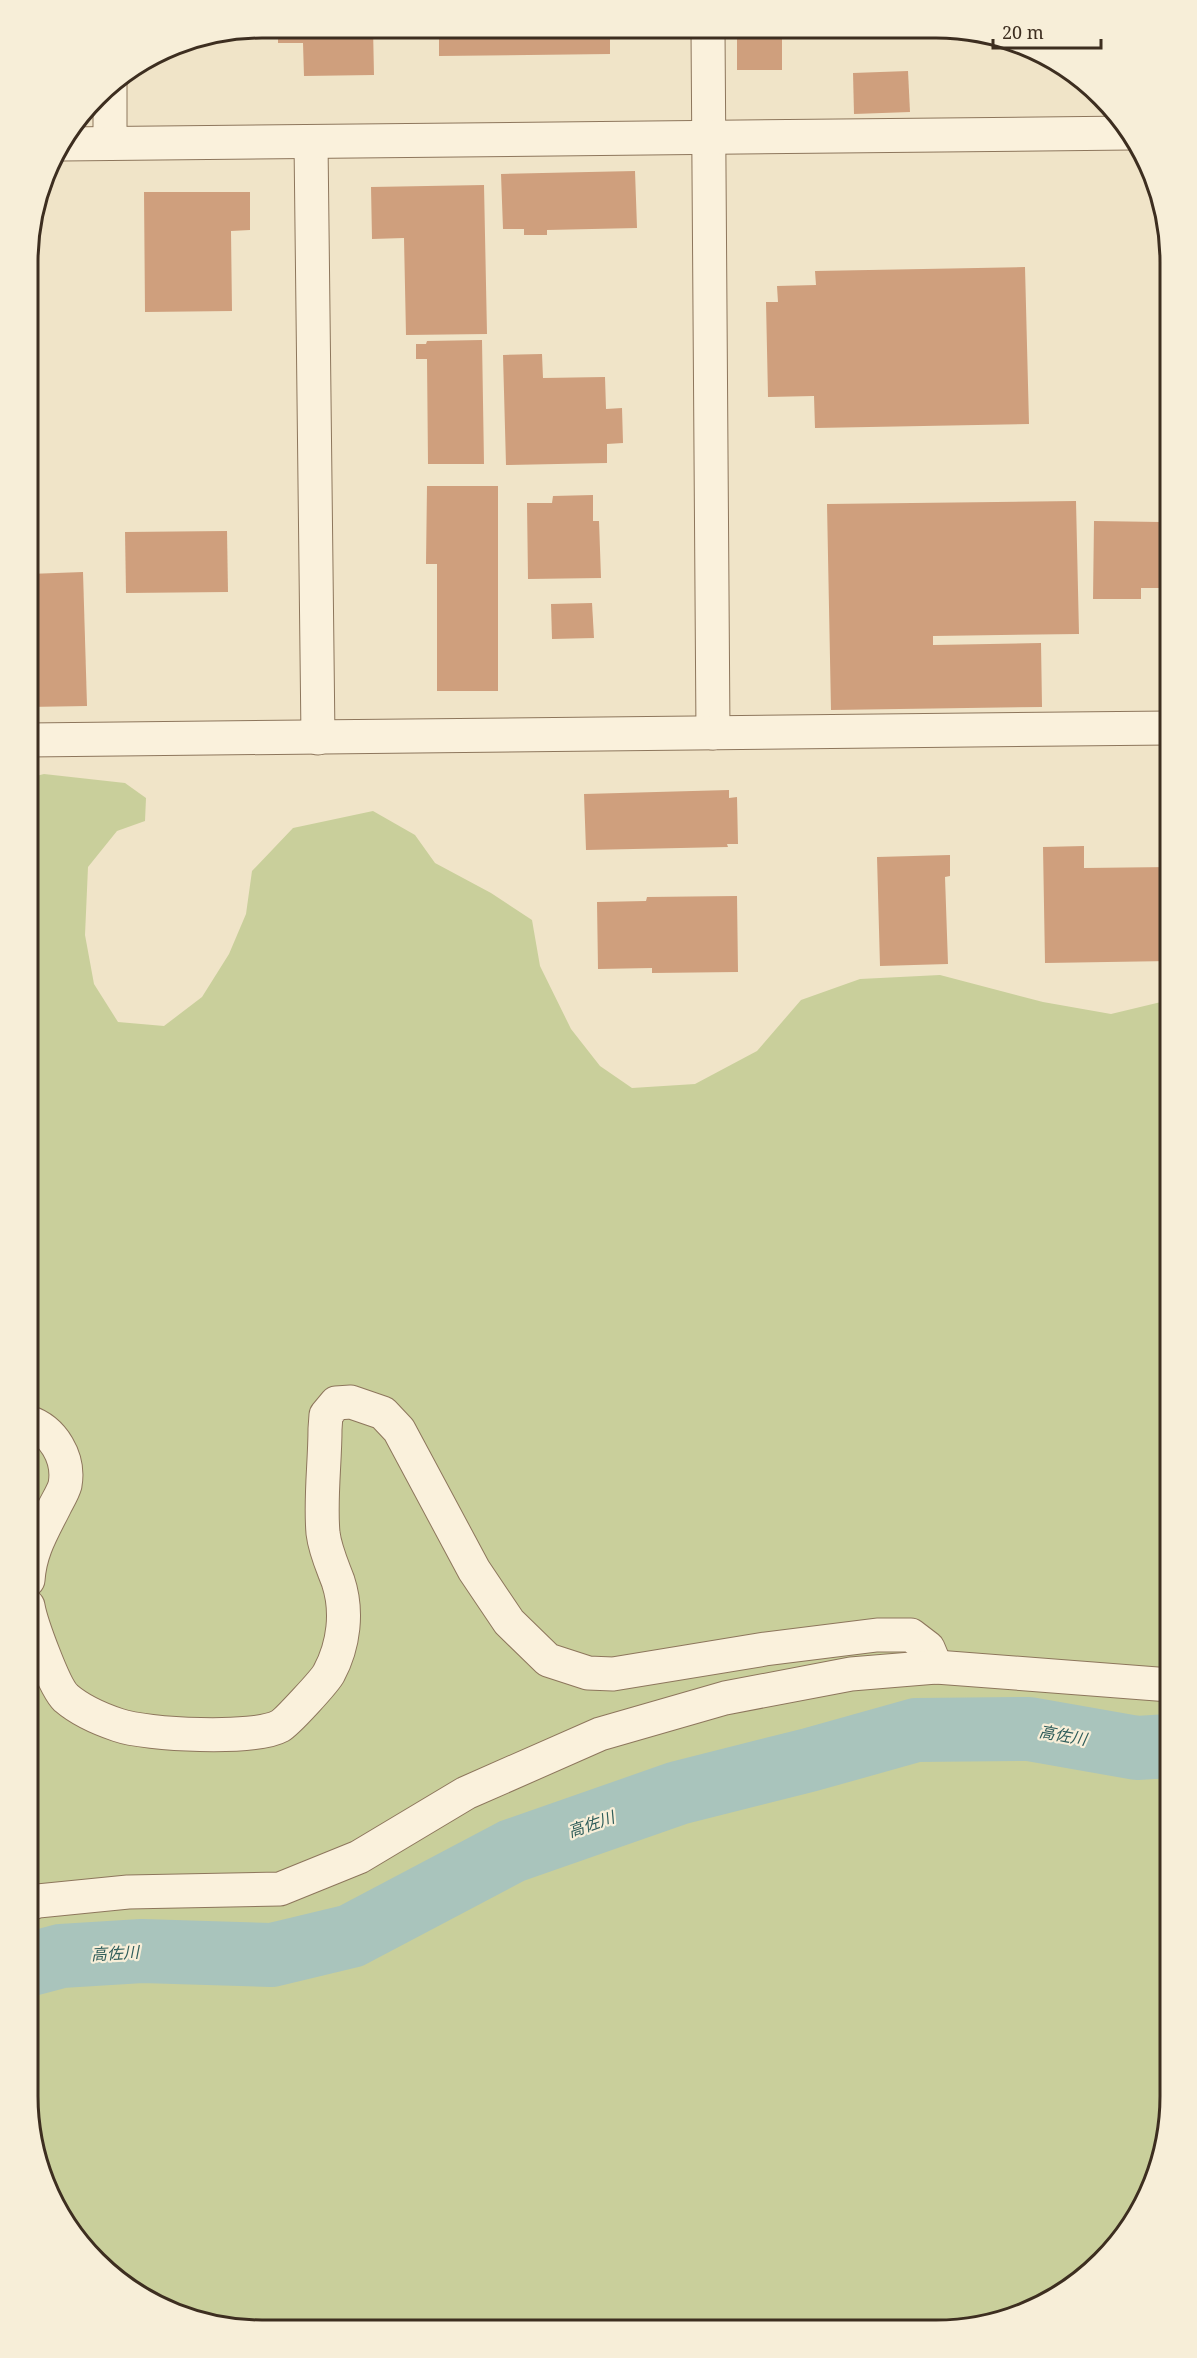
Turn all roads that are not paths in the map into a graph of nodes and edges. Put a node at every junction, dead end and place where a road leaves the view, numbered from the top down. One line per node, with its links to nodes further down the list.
1 (708, 38): 4 (street)
2 (110, 97): 6 (street)
3 (1119, 133): 4 (street)
4 (710, 137): 5 (street); 9 (street)
5 (311, 142): 6 (street); 10 (street)
6 (110, 143): 7 (street)
7 (71, 144)
8 (1160, 728): 9 (street)
9 (713, 733): 10 (street)
10 (318, 738): 11 (street)
11 (38, 740)
12 (38, 1427): 13 (street)
13 (38, 1542)
14 (38, 1635): 15 (street)
15 (936, 1667): 16 (street); 17 (street)
16 (1160, 1684)
17 (38, 1901)

